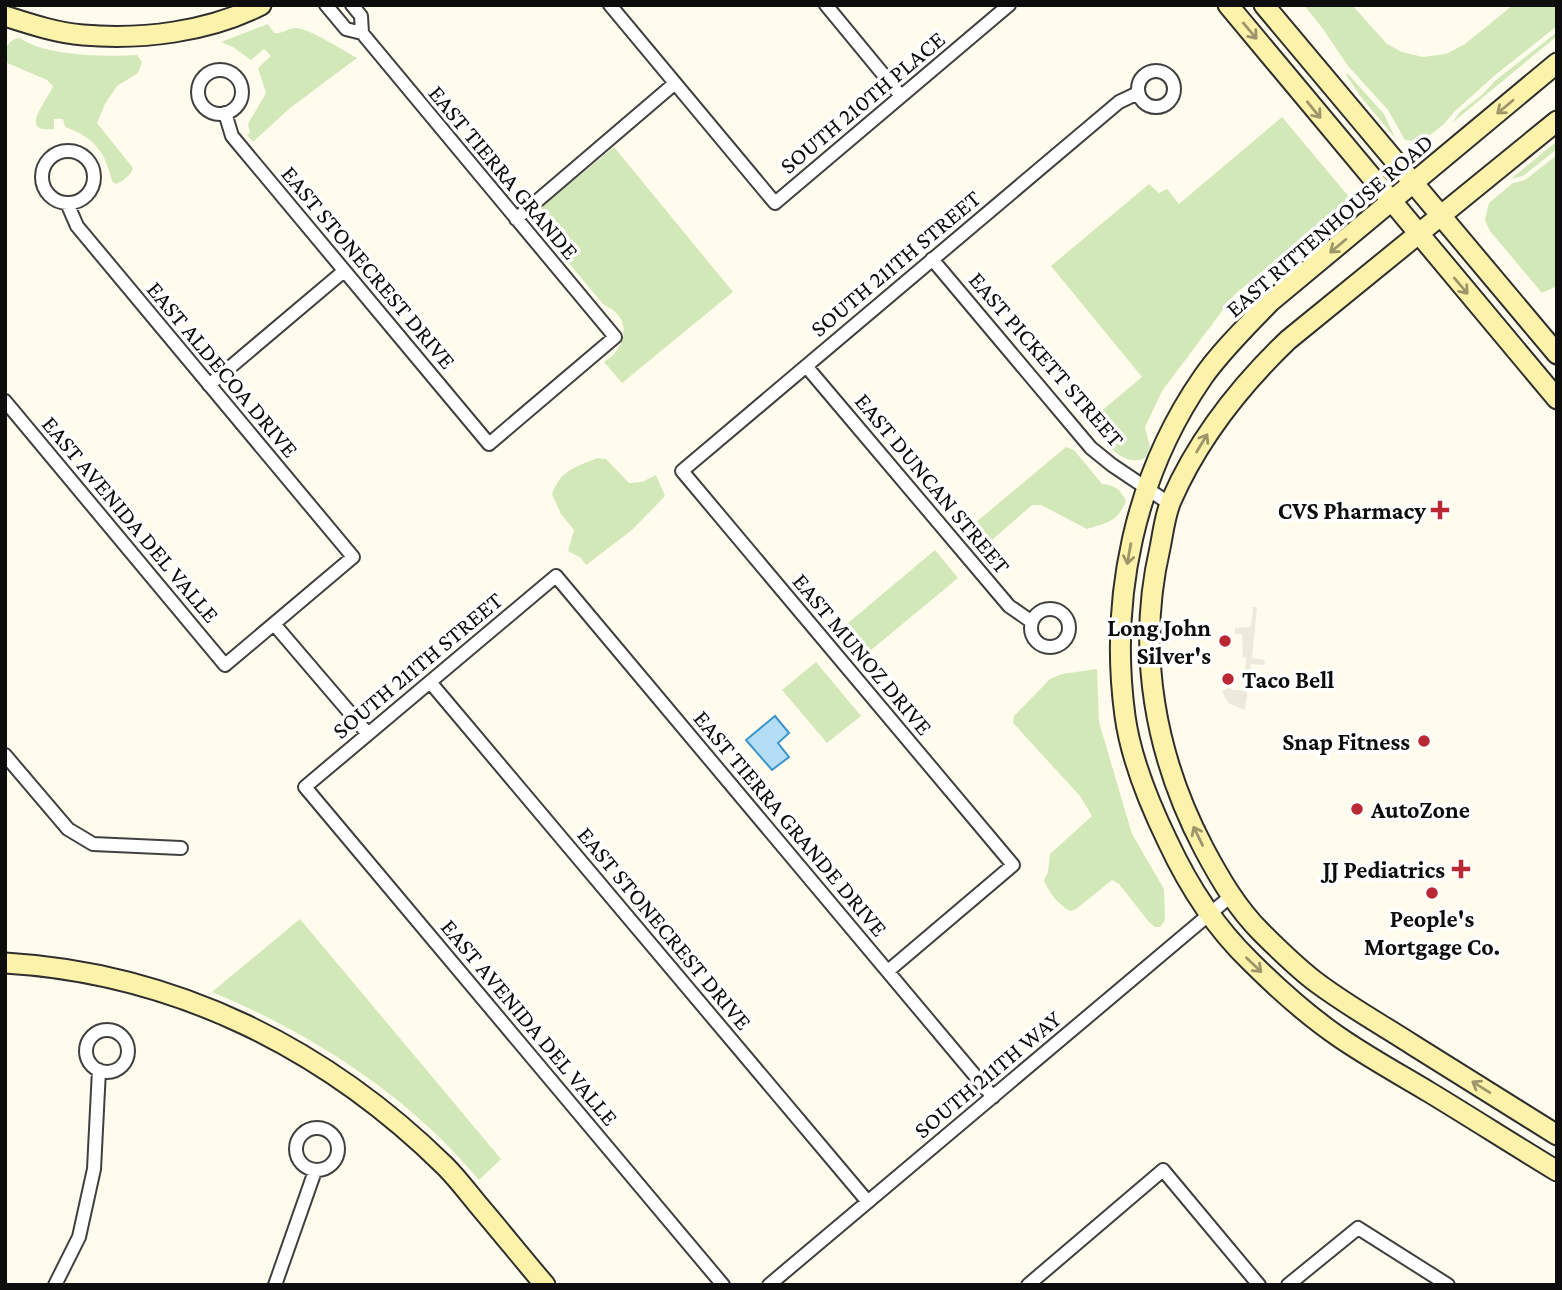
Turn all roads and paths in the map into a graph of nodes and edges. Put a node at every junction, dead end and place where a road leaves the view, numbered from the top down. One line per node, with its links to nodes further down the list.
1 (261, 5): 9 (main road)
2 (326, 5): 10 (street, EAST TIERRA GRANDE)
3 (352, 5): 10 (street, EAST TIERRA GRANDE)
4 (610, 5): 12 (street)
5 (826, 5): 14 (street)
6 (1009, 5): 14 (street, SOUTH 210TH PLACE)
7 (1228, 5): 18 (main road, one-way to 18)
8 (1264, 5): 17 (main road)
9 (5, 16)
10 (362, 33): 21 (street, EAST TIERRA GRANDE)
11 (1557, 63): 17 (main road, EAST RITTENHOUSE ROAD, one-way to 17)
12 (674, 84): 14 (street, SOUTH 210TH PLACE); 21 (street)
13 (1139, 93): 23 (street, SOUTH 211TH STREET)
14 (901, 96)
15 (225, 113): 24 (street, EAST STONECREST DRIVE)
16 (1557, 121): 20 (main road)
17 (1414, 183): 18 (main road, EAST RITTENHOUSE ROAD); 20 (main road)
18 (1391, 202): 22 (main road); 32 (main road, EAST RITTENHOUSE ROAD, one-way to 32)
19 (67, 203): 19 (street, EAST ALDECOA DRIVE); 27 (street, EAST ALDECOA DRIVE)
20 (1442, 216): 22 (main road); 25 (main road)
21 (516, 219): 30 (street, EAST TIERRA GRANDE)
22 (1417, 234): 28 (main road, one-way to 28); 33 (main road, one-way to 22)
23 (932, 259): 26 (street, SOUTH 211TH STREET); 32 (street, EAST PICKETT STREET)
24 (344, 271): 27 (street); 30 (street, EAST STONECREST DRIVE)
25 (1557, 354)
26 (806, 366): 31 (street, SOUTH 211TH STREET); 35 (street, EAST DUNCAN STREET)
27 (209, 385): 36 (street, EAST ALDECOA DRIVE)
28 (1557, 399)
29 (5, 401): 36 (street, EAST AVENIDA DEL VALLE)
30 (489, 444)
31 (682, 471): 45 (street, EAST MUNOZ DRIVE)
32 (1146, 488): 33 (street, EAST PICKETT STREET); 43 (main road, EAST RITTENHOUSE ROAD, one-way to 43)
33 (1170, 504): 42 (main road, one-way to 33)
34 (556, 576): 37 (street, SOUTH 211TH STREET); 45 (street, EAST TIERRA GRANDE DRIVE)
35 (1032, 622)
36 (274, 624): 38 (street)
37 (430, 682): 38 (street, SOUTH 211TH STREET); 51 (street, EAST STONECREST DRIVE)
38 (368, 733): 40 (street, SOUTH 211TH STREET)
39 (5, 755): 41 (street)
40 (305, 787): 55 (street, EAST AVENIDA DEL VALLE)
41 (181, 848)
42 (1231, 895): 43 (street, SOUTH 211TH WAY); 48 (main road, one-way to 42)
43 (1210, 913): 47 (street, SOUTH 211TH WAY); 50 (main road, EAST RITTENHOUSE ROAD, one-way to 50)
44 (5, 963): 54 (main road)
45 (888, 971): 47 (street, EAST TIERRA GRANDE DRIVE)
46 (99, 1070): 52 (street)
47 (993, 1097): 51 (street, SOUTH 211TH WAY)
48 (1557, 1135)
49 (315, 1171): 53 (street)
50 (1557, 1171)
51 (868, 1202): 56 (street, SOUTH 211TH WAY)
52 (55, 1285)
53 (275, 1285)
54 (545, 1285)
55 (723, 1285)
56 (769, 1285)
57 (1028, 1285): 58 (street)
58 (1259, 1285)
59 (1288, 1285): 60 (street)
60 (1448, 1285)

